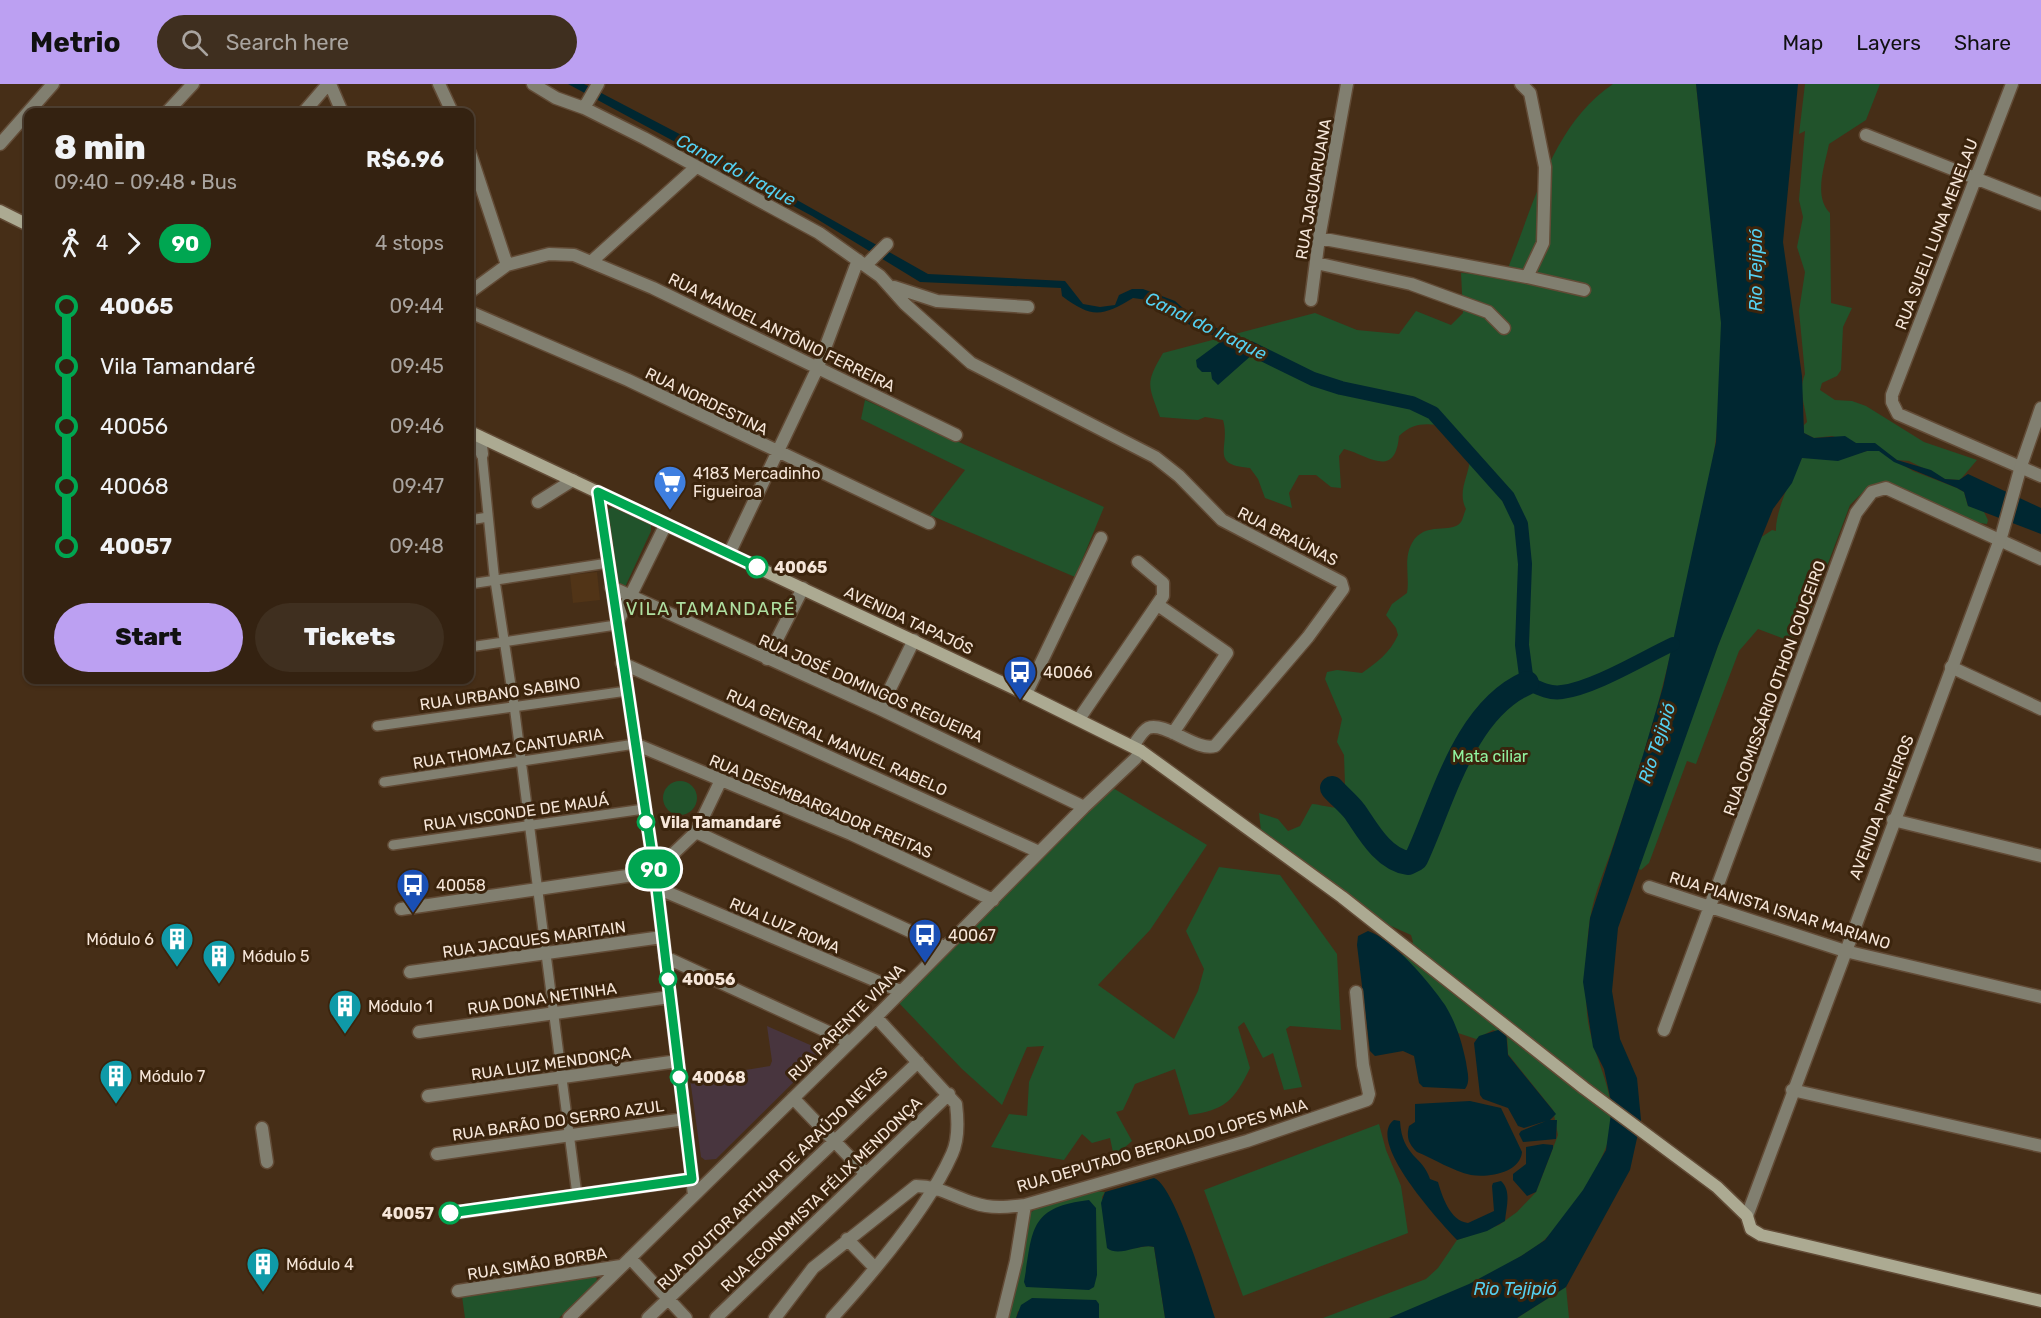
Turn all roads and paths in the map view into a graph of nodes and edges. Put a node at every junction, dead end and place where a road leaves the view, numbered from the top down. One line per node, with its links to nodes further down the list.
1 (53, 84): 11 (street)
2 (193, 84): 12 (street)
3 (329, 84): 13 (street); 14 (street)
4 (439, 84): 15 (street)
5 (533, 84): 10 (street, RUA BRAÚNAS)
6 (1347, 84): 25 (street, RUA JAGUARUANA)
7 (1521, 84): 31 (street)
8 (2012, 84): 21 (street, RUA SUELI LUNA MENELAU)
9 (598, 85): 10 (street)
10 (586, 104): 20 (street, RUA BRAÚNAS)
11 (32, 108)
12 (171, 108)
13 (308, 108)
14 (340, 108)
15 (450, 108)
16 (24, 117): 18 (street)
17 (1866, 135): 21 (street)
18 (0, 144)
19 (474, 165): 30 (street)
20 (695, 168): 27 (street); 28 (street, RUA BRAÚNAS)
21 (1974, 179): 22 (street); 45 (street, RUA SUELI LUNA MENELAU)
22 (2041, 204)
23 (0, 211): 24 (main road)
24 (24, 223)
25 (1319, 238): 29 (street, RUA JAGUARUANA); 31 (street)
26 (885, 244): 28 (street)
27 (592, 261): 30 (street, RUA MANOEL ANTÔNIO FERREIRA); 39 (street, RUA MANOEL ANTÔNIO FERREIRA)
28 (865, 261): 32 (street, RUA BRAÚNAS); 39 (street)
29 (1316, 263): 35 (street, RUA JAGUARUANA); 38 (street)
30 (507, 265): 33 (street)
31 (1527, 277): 34 (street)
32 (891, 286): 36 (street); 80 (street, RUA BRAÚNAS)
33 (474, 289)
34 (1584, 290)
35 (1311, 300)
36 (1028, 307)
37 (474, 314): 43 (street, RUA NORDESTINA)
38 (1504, 328)
39 (818, 367): 42 (street, RUA MANOEL ANTÔNIO FERREIRA); 43 (street)
40 (2041, 408): 45 (street, AVENIDA PINHEIROS)
41 (475, 434): 44 (street); 47 (main road, AVENIDA TAPAJÓS)
42 (956, 435)
43 (777, 453): 52 (street, RUA NORDESTINA); 56 (street)
44 (474, 454): 50 (street)
45 (2021, 466): 46 (street); 55 (street, AVENIDA PINHEIROS)
46 (2041, 476)
47 (573, 480): 48 (main road, AVENIDA TAPAJÓS); 49 (street)
48 (598, 492): 53 (main road, AVENIDA TAPAJÓS); 59 (street)
49 (538, 502)
50 (488, 517): 51 (street); 60 (street)
51 (474, 519)
52 (929, 523)
53 (666, 524): 56 (main road, AVENIDA TAPAJÓS); 64 (street)
54 (1101, 538): 74 (street)
55 (2000, 538): 57 (street, RUA COMISSÁRIO OTHON COUCEIRO); 72 (street, AVENIDA PINHEIROS); 99 (street, RUA COMISSÁRIO OTHON COUCEIRO)
56 (729, 555): 63 (main road, AVENIDA TAPAJÓS)
57 (2041, 559)
58 (1138, 562): 65 (street)
59 (608, 563): 60 (street); 62 (street)
60 (495, 580): 61 (street); 68 (street)
61 (474, 583)
62 (610, 587): 64 (street, RUA JOSÉ DOMINGOS REGUEIRA); 66 (street)
63 (802, 588): 67 (main road, AVENIDA TAPAJÓS); 70 (street)
64 (630, 596): 66 (street); 70 (street, RUA JOSÉ DOMINGOS REGUEIRA)
65 (1158, 604): 78 (street); 80 (street)
66 (616, 625): 68 (street); 71 (street)
67 (914, 640): 74 (main road, AVENIDA TAPAJÓS); 76 (street)
68 (504, 642): 69 (street); 75 (street)
69 (474, 646)
70 (767, 659): 76 (street, RUA JOSÉ DOMINGOS REGUEIRA)
71 (622, 663): 73 (street); 92 (street, RUA GENERAL MANUEL RABELO)
72 (1951, 667): 77 (street); 88 (street, AVENIDA PINHEIROS)
73 (627, 691): 75 (street, RUA URBANO SABINO); 81 (street)
74 (1026, 694): 78 (main road, AVENIDA TAPAJÓS)
75 (514, 705): 79 (street, RUA URBANO SABINO); 83 (street)
76 (880, 709): 86 (street, RUA JOSÉ DOMINGOS REGUEIRA)
77 (2041, 709)
78 (1079, 719): 82 (main road, AVENIDA TAPAJÓS)
79 (377, 726)
80 (1173, 733): 82 (street, RUA BRAÚNAS)
81 (635, 744): 83 (street, RUA THOMAZ CANTUARIA); 84 (street, RUA DESEMBARGADOR FREITAS); 87 (street)
82 (1137, 749): 86 (street, RUA PARENTE VIANA); 137 (main road, AVENIDA TAPAJÓS)
83 (521, 762): 85 (street, RUA THOMAZ CANTUARIA); 89 (street)
84 (720, 780): 90 (street); 98 (street, RUA DESEMBARGADOR FREITAS)
85 (384, 782)
86 (1084, 807): 92 (street, RUA PARENTE VIANA)
87 (644, 809): 89 (street, RUA VISCONDE DE MAUÁ); 94 (street)
88 (1893, 820): 93 (street); 103 (street, AVENIDA PINHEIROS)
89 (529, 826): 91 (street, RUA VISCONDE DE MAUÁ); 97 (street)
90 (696, 832): 94 (street); 102 (street)
91 (393, 844)
92 (1039, 852): 98 (street, RUA PARENTE VIANA)
93 (2041, 856)
94 (654, 872): 96 (street); 97 (street)
95 (1649, 887): 99 (street, RUA PIANISTA ISNAR MARIANO)
96 (657, 888): 101 (street); 107 (street, RUA LUIZ ROMA)
97 (538, 889): 100 (street); 104 (street)
98 (993, 900): 102 (street, RUA PARENTE VIANA)
99 (1710, 908): 103 (street, RUA PIANISTA ISNAR MARIANO); 113 (street, RUA COMISSÁRIO OTHON COUCEIRO)
100 (401, 909)
101 (662, 937): 104 (street, RUA JACQUES MARITAIN); 105 (street)
102 (945, 946): 107 (street, RUA PARENTE VIANA)
103 (1845, 951): 110 (street, RUA PIANISTA ISNAR MARIANO); 119 (street, AVENIDA PINHEIROS)
104 (546, 953): 106 (street, RUA JACQUES MARITAIN); 111 (street)
105 (665, 957): 109 (street); 115 (street)
106 (410, 972)
107 (900, 991): 112 (street, RUA PARENTE VIANA)
108 (1356, 992): 135 (street, RUA DEPUTADO BEROALDO LOPES MAIA)
109 (670, 997): 111 (street, RUA DONA NETINHA); 116 (street)
110 (2041, 997)
111 (555, 1012): 114 (street, RUA DONA NETINHA); 118 (street)
112 (876, 1017): 115 (street, RUA PARENTE VIANA); 117 (street)
113 (1664, 1030)
114 (419, 1032)
115 (850, 1042): 122 (street, RUA PARENTE VIANA)
116 (678, 1061): 118 (street, RUA LUIZ MENDONÇA); 123 (street)
117 (918, 1062): 120 (street); 126 (street, RUA DOUTOR ARTHUR DE ARAÚJO NEVES)
118 (563, 1077): 121 (street, RUA LUIZ MENDONÇA); 125 (street)
119 (1792, 1090): 127 (street); 137 (street, AVENIDA PINHEIROS)
120 (949, 1094): 130 (street, RUA ECONOMISTA FÉLIX MENDONÇA); 132 (street)
121 (428, 1096)
122 (793, 1098): 126 (street); 134 (street, RUA PARENTE VIANA)
123 (685, 1119): 125 (street, RUA BARÃO DO SERRO AZUL); 131 (street)
124 (262, 1128): 129 (street)
125 (570, 1134): 128 (street, RUA BARÃO DO SERRO AZUL); 133 (street)
126 (834, 1141): 130 (street); 142 (street, RUA DOUTOR ARTHUR DE ARAÚJO NEVES)
127 (2041, 1146)
128 (437, 1155)
129 (267, 1162)
130 (865, 1173): 147 (street, RUA ECONOMISTA FÉLIX MENDONÇA)
131 (692, 1179): 133 (street); 134 (street)
132 (933, 1186): 135 (street, RUA DEPUTADO BEROALDO LOPES MAIA); 138 (street); 140 (street)
133 (577, 1195): 136 (street)
134 (694, 1195): 139 (street, RUA PARENTE VIANA)
135 (1025, 1204): 150 (street)
136 (446, 1214)
137 (1747, 1216): 143 (main road, AVENIDA TAPAJÓS)
138 (847, 1239): 140 (street); 148 (street)
139 (626, 1262): 141 (street, RUA SIMÃO BORBA); 142 (street); 144 (street, RUA PARENTE VIANA)
140 (874, 1268): 149 (street)
141 (458, 1291)
142 (669, 1300): 145 (street, RUA DOUTOR ARTHUR DE ARAÚJO NEVES); 146 (street)
143 (2041, 1300)
144 (569, 1318)
145 (648, 1318)
146 (686, 1318)
147 (716, 1318)
148 (775, 1318)
149 (832, 1318)
150 (1002, 1318)

